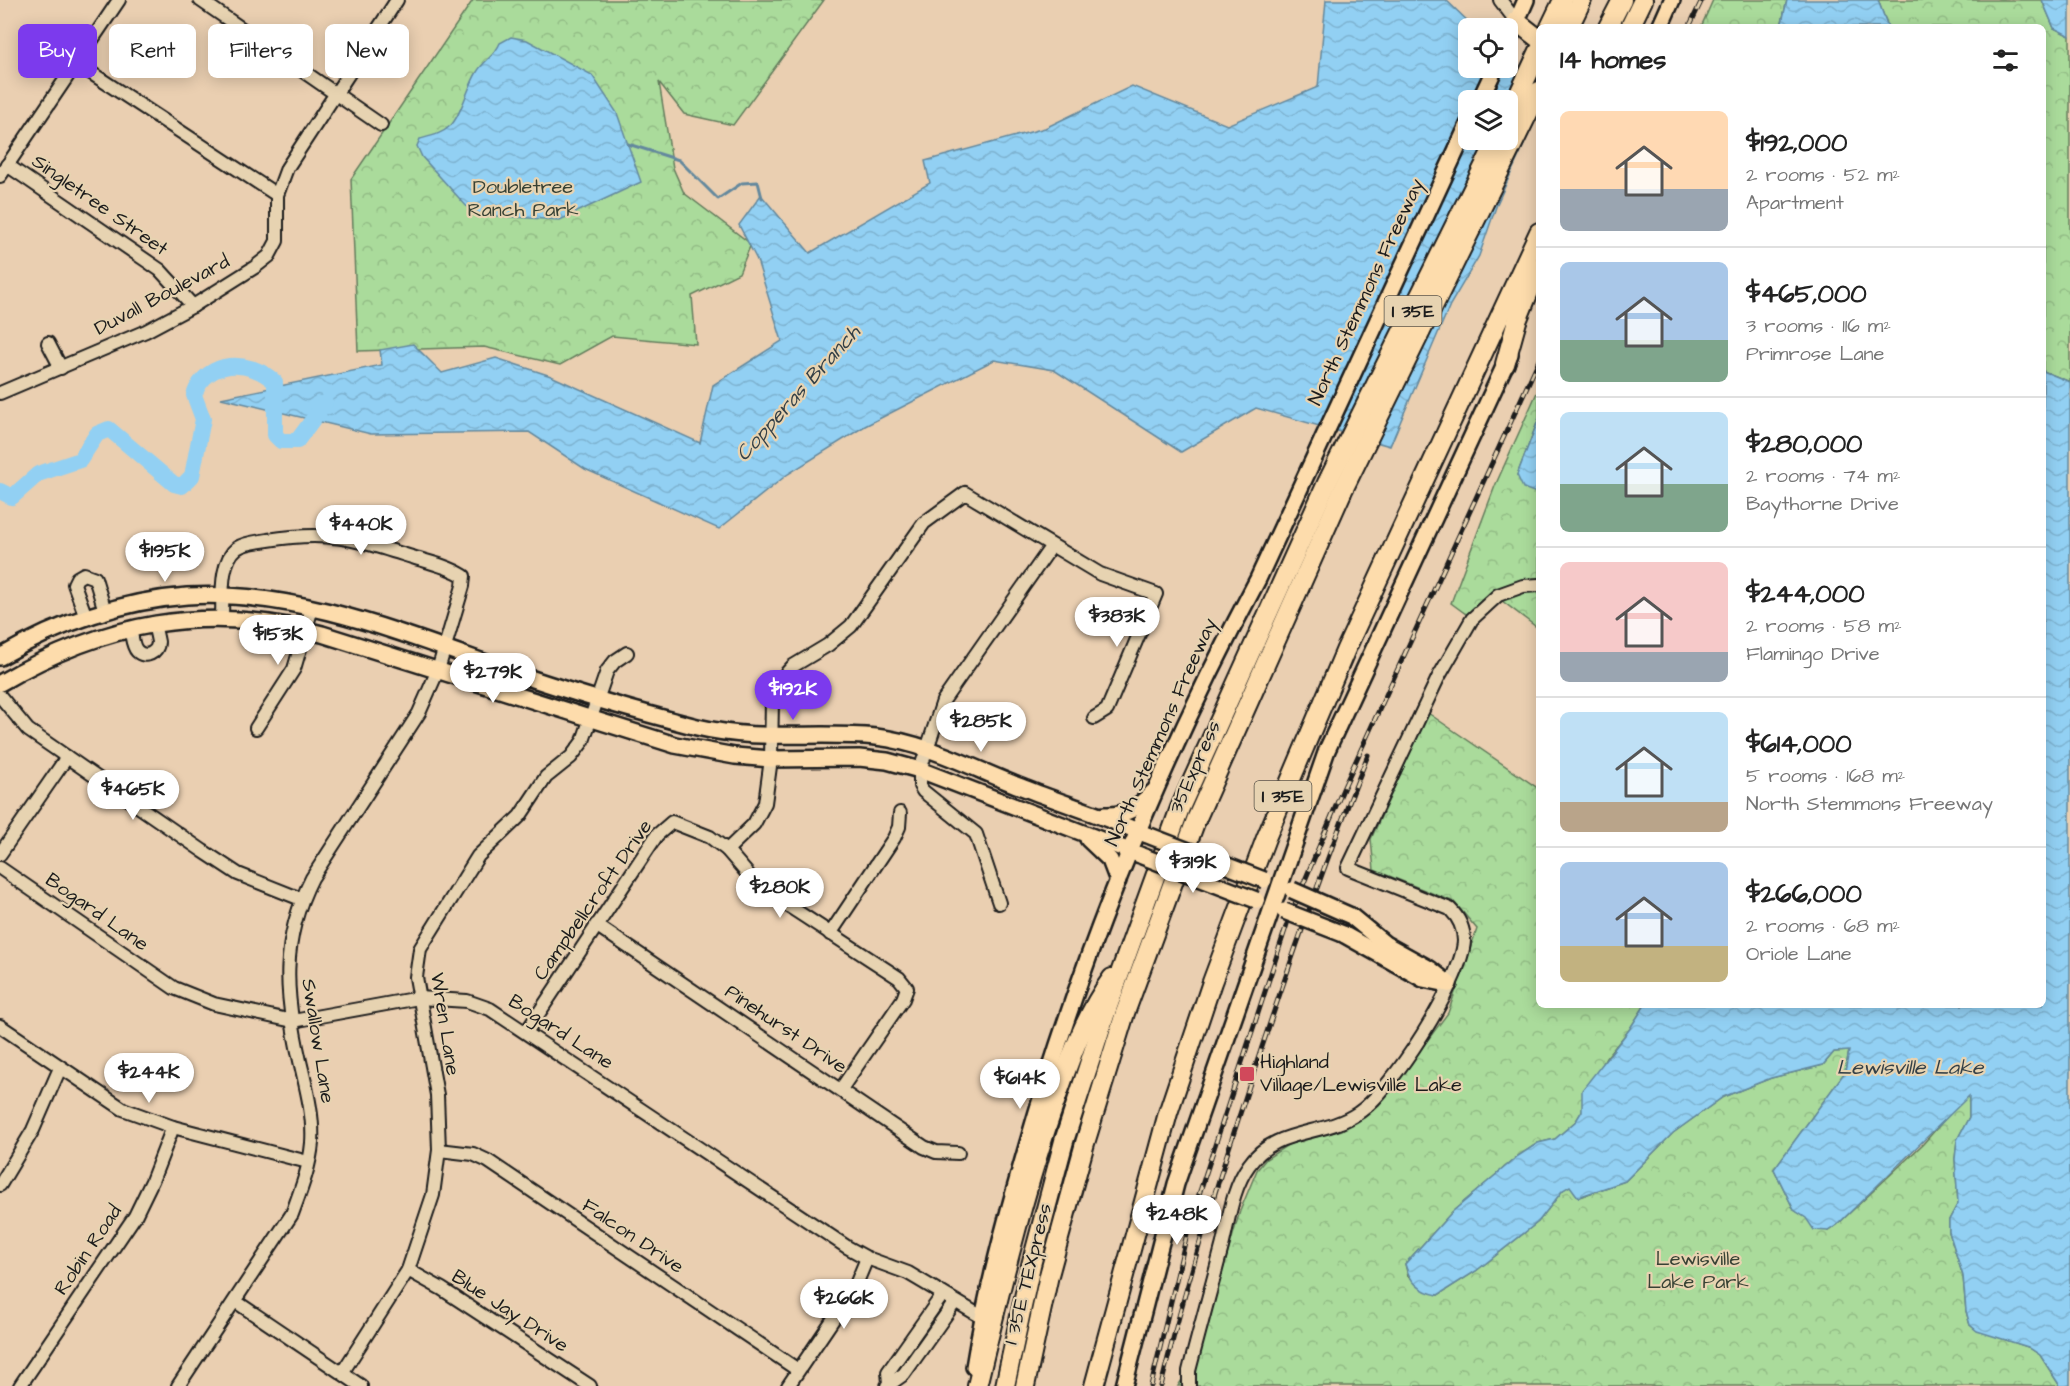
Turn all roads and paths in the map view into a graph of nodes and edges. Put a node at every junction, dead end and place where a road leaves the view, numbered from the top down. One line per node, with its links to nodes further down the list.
1 (119, 0): 19 (street)
2 (201, 0): 24 (street)
3 (397, 0): 24 (street, Duvall Boulevard)
4 (1500, 0): 11 (street)
5 (1526, 0): 12 (main road)
6 (1563, 0): 14 (highway)
7 (1582, 0): 15 (highway)
8 (1622, 0): 16 (highway)
9 (1643, 0): 17 (highway)
10 (1672, 0): 18 (main road)
11 (1514, 18)
12 (1517, 18)
13 (1518, 23): 20 (highway)
14 (1551, 24)
15 (1570, 24)
16 (1610, 24)
17 (1631, 24)
18 (1660, 24)
19 (97, 32)
20 (1536, 37)
21 (1536, 57): 25 (highway)
22 (97, 77): 31 (street)
23 (66, 78): 30 (street)
24 (335, 92): 27 (street); 31 (street, Duvall Boulevard)
25 (1518, 96)
26 (1536, 97): 40 (highway)
27 (381, 125)
28 (1458, 147): 66 (main road, North Stemmons Freeway)
29 (1492, 150): 40 (highway, I 35E)
30 (3, 171): 35 (street, Singletree Street)
31 (277, 195): 35 (street, Duvall Boulevard)
32 (1536, 238): 114 (highway, I 35E)
33 (1536, 275): 37 (highway)
34 (1536, 297): 37 (main road)
35 (193, 306): 38 (street, Duvall Boulevard)
36 (48, 343): 38 (street)
37 (1505, 364): 76 (main road)
38 (61, 368): 39 (street, Duvall Boulevard)
39 (0, 393)
40 (1335, 487): 82 (highway, I 35E); 94 (highway, 35Express)
41 (1051, 547): 59 (street); 61 (street); 62 (street)
42 (1536, 585): 83 (street)
43 (223, 596): 44 (main road); 45 (main road); 47 (street); 51 (street, Swallow Lane)
44 (312, 608): 50 (street); 51 (main road)
45 (105, 611): 46 (main road); 46 (street)
46 (86, 617): 53 (main road)
47 (222, 618): 48 (main road); 50 (main road)
48 (154, 623): 49 (main road); 49 (street)
49 (130, 628): 55 (main road)
50 (306, 630): 54 (main road); 60 (street)
51 (445, 648): 54 (street, Swallow Lane); 57 (main road)
52 (627, 653): 57 (street, Wren Lane)
53 (0, 657)
54 (438, 670): 58 (main road); 77 (street, Swallow Lane)
55 (0, 683)
56 (0, 696): 63 (street)
57 (596, 698): 58 (street, Wren Lane); 61 (main road)
58 (591, 717): 64 (main road); 84 (street, Wren Lane)
59 (1094, 718)
60 (256, 728)
61 (772, 737): 62 (main road); 64 (street)
62 (927, 749): 65 (street); 68 (main road)
63 (67, 757): 72 (street); 77 (street)
64 (771, 759): 65 (main road); 71 (street)
65 (920, 770): 69 (main road); 78 (street)
66 (1159, 786): 68 (main road); 70 (main road, North Stemmons Freeway)
67 (900, 813): 81 (street)
68 (1095, 815): 70 (main road)
69 (1082, 833): 73 (main road); 75 (main road)
70 (1144, 833): 73 (main road, North Stemmons Freeway); 76 (main road, bridge)
71 (727, 850): 80 (street, Campbellcroft Drive); 81 (street)
72 (0, 854)
73 (1137, 854): 75 (main road, North Stemmons Freeway); 79 (main road, bridge)
74 (0, 868): 85 (street, Bogard Lane)
75 (1118, 881): 101 (main road, North Stemmons Freeway)
76 (1287, 888): 79 (main road); 83 (main road, bridge)
77 (301, 898): 85 (street, Swallow Lane)
78 (999, 903)
79 (1278, 909): 83 (main road, bridge); 115 (main road)
80 (596, 925): 87 (street, Campbellcroft Drive); 89 (street, Pinehurst Drive)
81 (830, 934): 89 (street)
82 (1124, 962): 111 (highway); 112 (highway, I 35E)
83 (1449, 984): 116 (street)
84 (419, 998): 85 (street, Bogard Lane); 87 (street, Bogard Lane); 91 (street, Wren Lane)
85 (293, 1021): 93 (street, Swallow Lane)
86 (0, 1026): 88 (street)
87 (527, 1031): 96 (street, Bogard Lane)
88 (60, 1068): 90 (street); 95 (street)
89 (841, 1089): 92 (street, Pinehurst Drive)
90 (173, 1127): 93 (street); 105 (street, Robin Road)
91 (439, 1150): 97 (street, Wren Lane); 102 (street, Falcon Drive)
92 (958, 1153)
93 (308, 1162): 99 (street, Swallow Lane)
94 (1076, 1172): 113 (highway, I 35E TEXpress)
95 (0, 1185)
96 (867, 1258): 98 (street, Bogard Lane); 102 (street)
97 (408, 1270): 103 (street, Wren Lane); 108 (street, Blue Jay Drive)
98 (943, 1294): 100 (street, Bogard Lane); 104 (street)
99 (235, 1301): 103 (street); 106 (street, Swallow Lane)
100 (955, 1302): 101 (street, Bogard Lane); 104 (street)
101 (982, 1317): 110 (main road, North Stemmons Freeway)
102 (798, 1370): 109 (street)
103 (342, 1373): 107 (street)
104 (888, 1385)
105 (20, 1386)
106 (178, 1386)
107 (360, 1386)
108 (590, 1386)
109 (788, 1386)
110 (971, 1386)
111 (977, 1386)
112 (1005, 1386)
113 (1025, 1386)
114 (1094, 1386)
115 (1124, 1386)
116 (1189, 1386)

